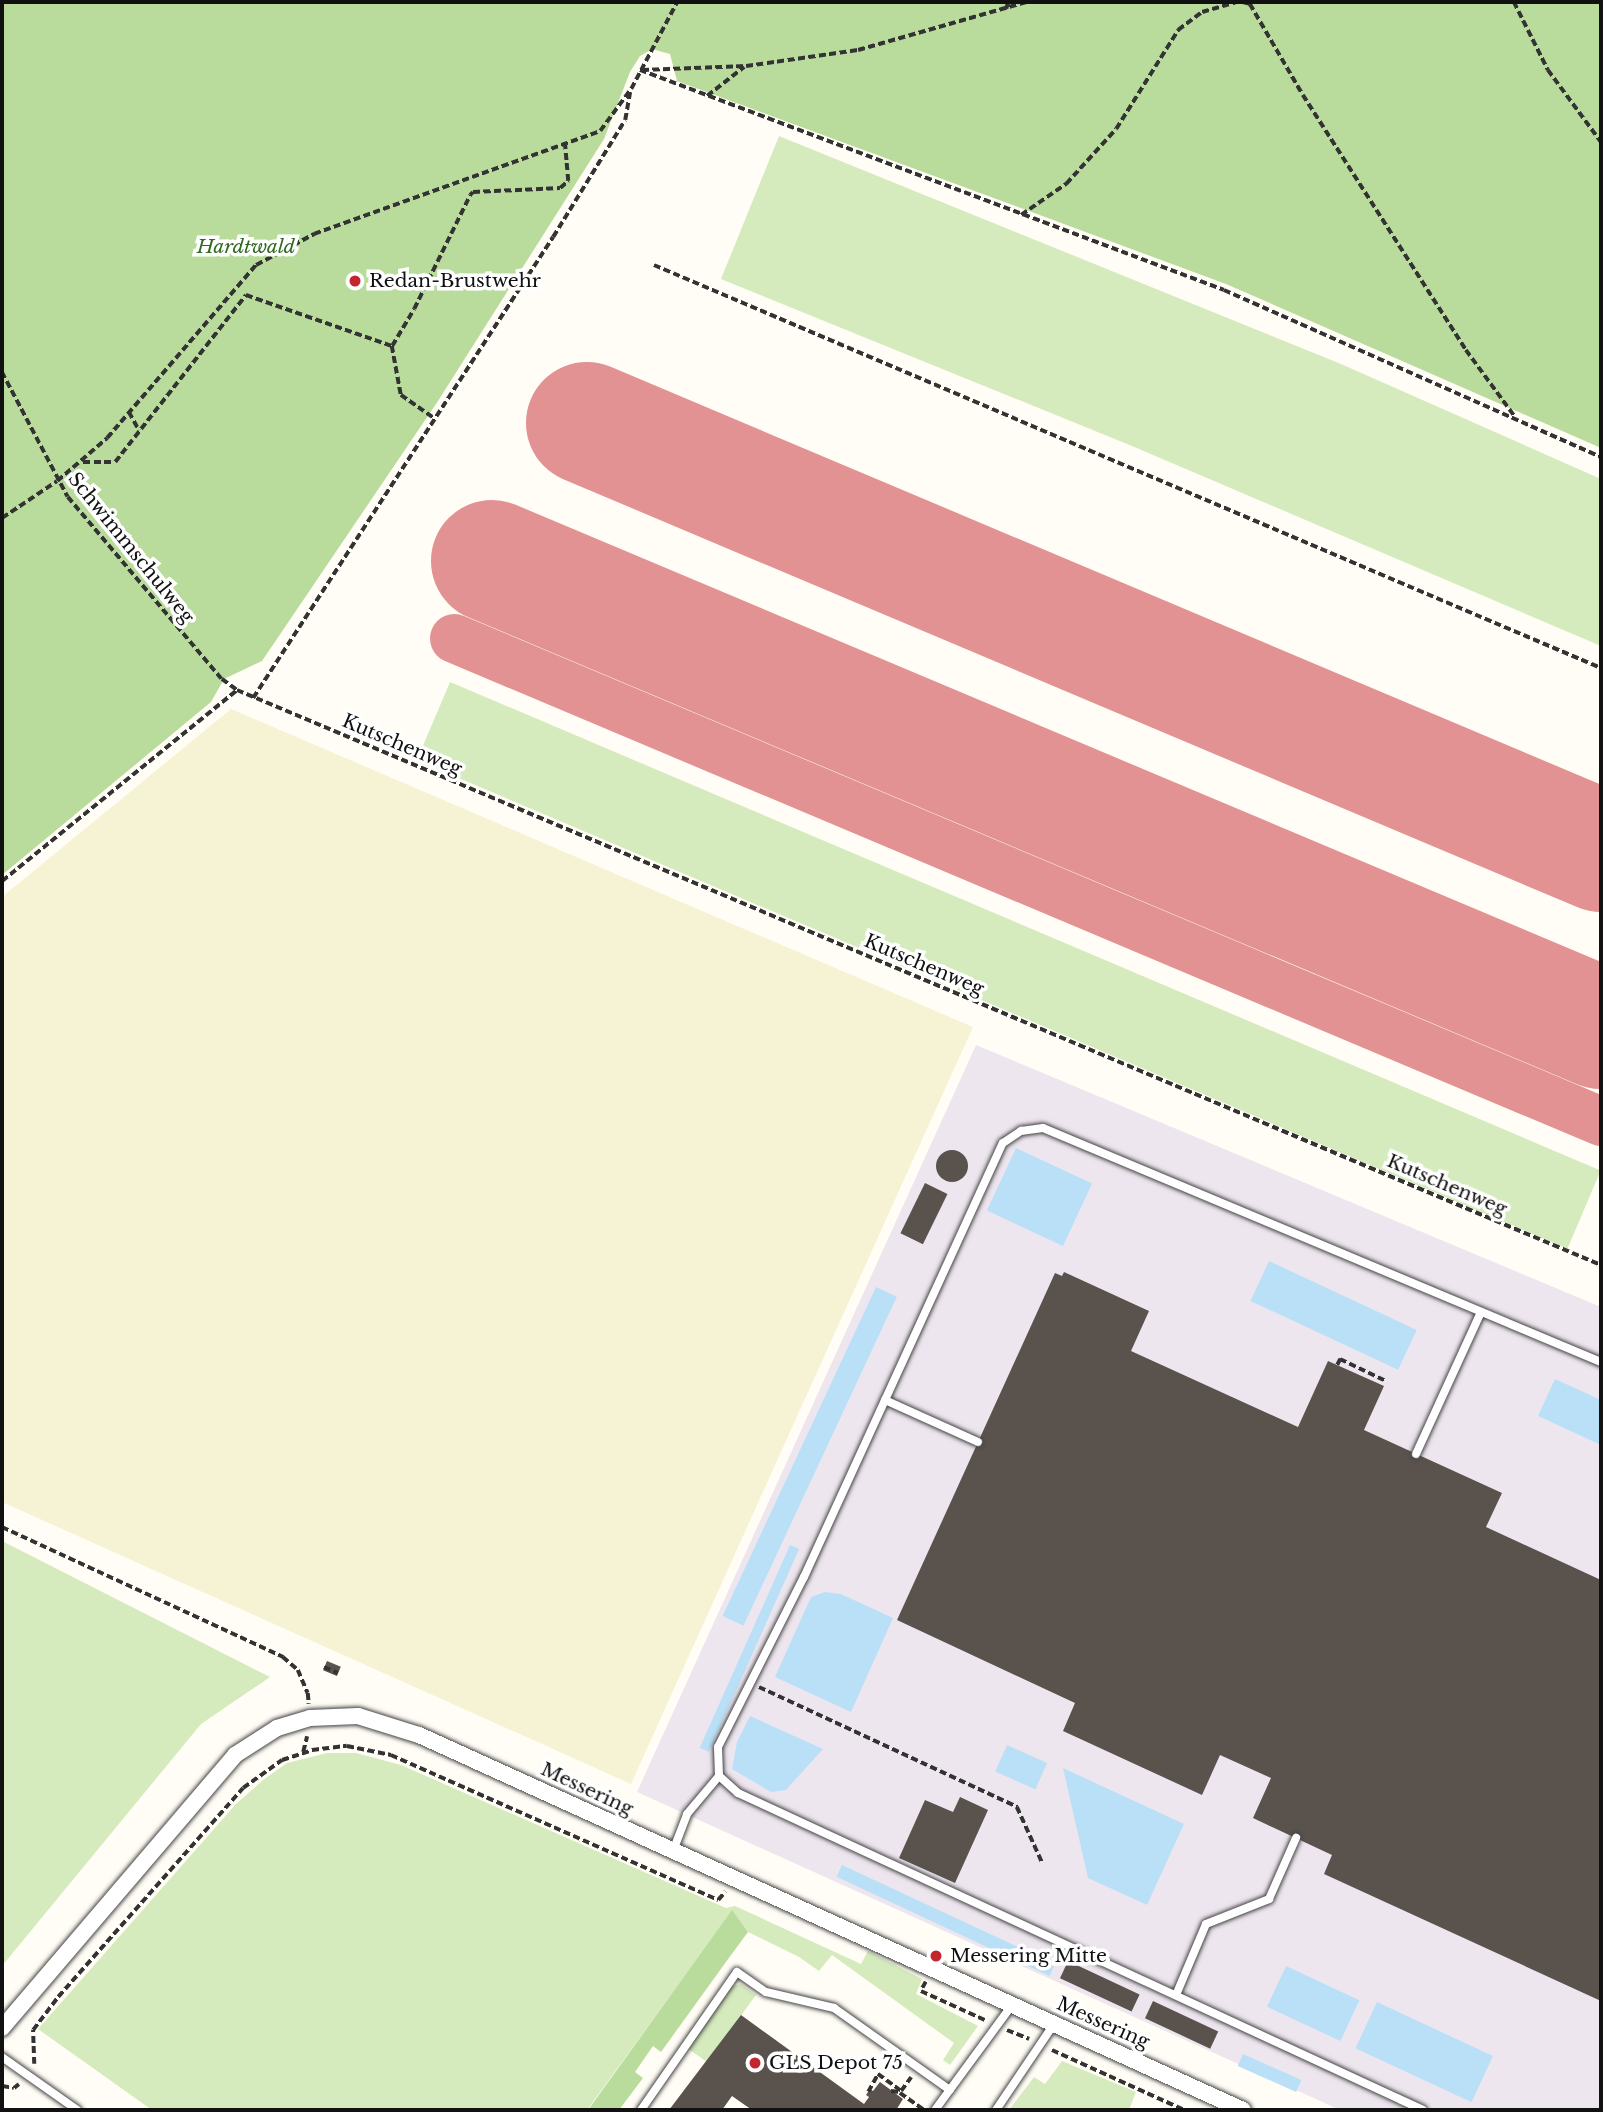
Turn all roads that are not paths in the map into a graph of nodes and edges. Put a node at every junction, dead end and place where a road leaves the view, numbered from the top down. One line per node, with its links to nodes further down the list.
1 (1481, 1312): 2 (lane); 3 (lane); 5 (lane)
2 (1601, 1362)
3 (885, 1399): 4 (lane); 6 (lane)
4 (978, 1442)
5 (1416, 1454)
6 (719, 1776): 8 (lane); 9 (lane)
7 (1296, 1838): 9 (lane)
8 (673, 1851): 10 (street, Messering); 12 (street, Messering)
9 (1176, 1994): 20 (lane)
10 (1012, 2005): 11 (street, Messering); 14 (lane)
11 (1054, 2024): 18 (lane); 19 (street, Messering)
12 (2, 2028)
13 (2, 2057): 15 (lane)
14 (950, 2090): 16 (lane); 17 (lane)
15 (77, 2110)
16 (641, 2110)
17 (936, 2110)
18 (996, 2110)
19 (1243, 2110)
20 (1423, 2110)

